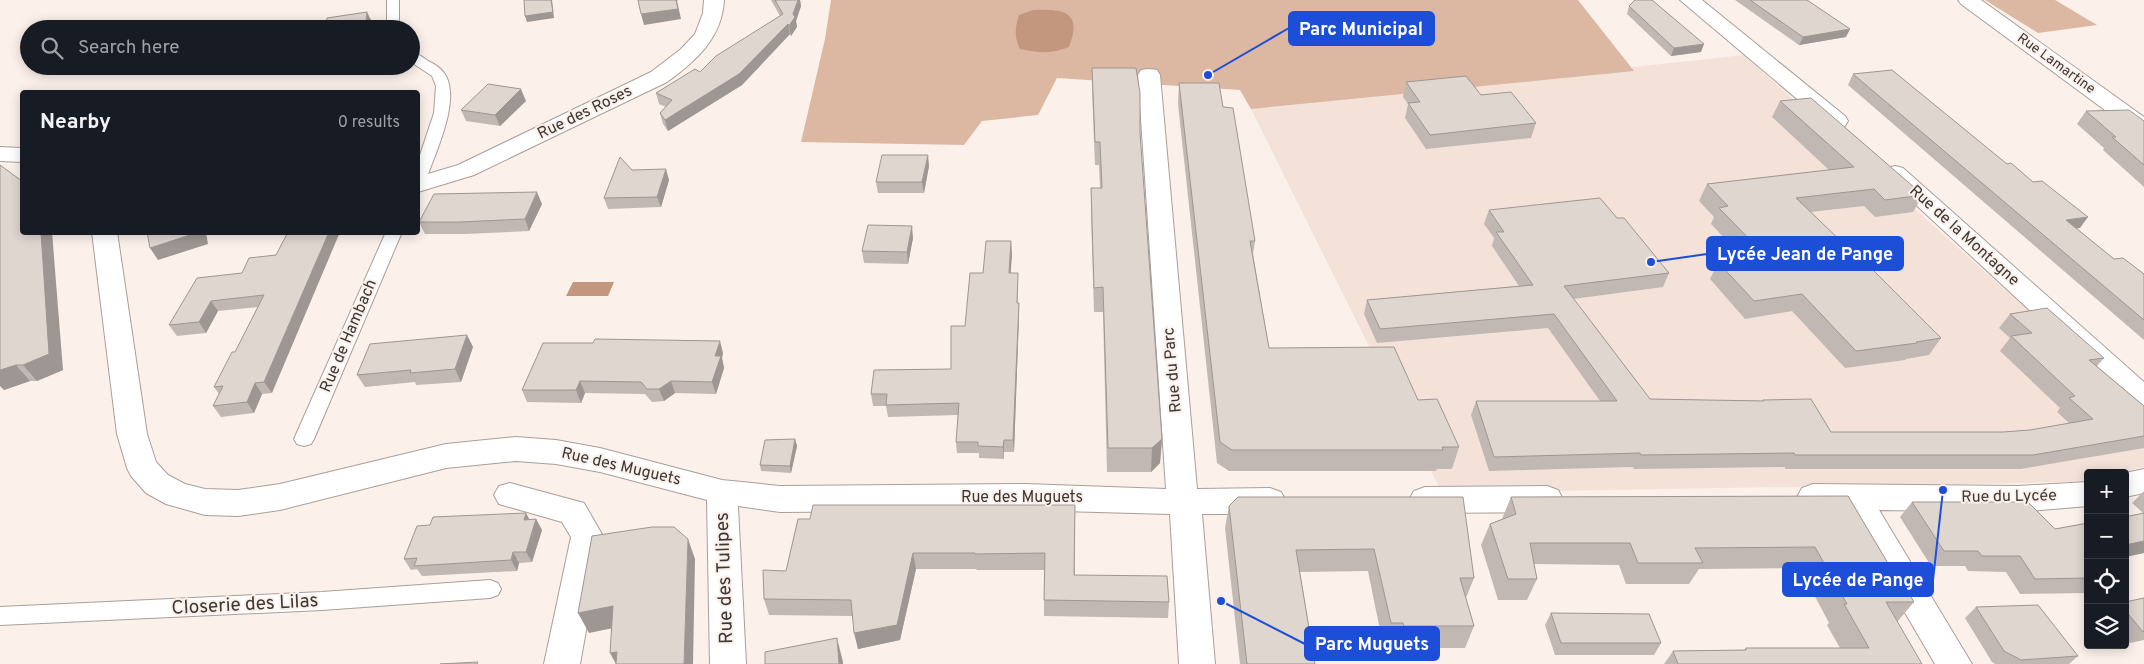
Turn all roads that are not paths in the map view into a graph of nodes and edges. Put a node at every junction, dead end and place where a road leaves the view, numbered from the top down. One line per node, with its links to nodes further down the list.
1 (393, 0): 5 (lane)
2 (714, 0): 14 (street, Rue des Roses)
3 (1690, 0): 9 (street)
4 (1968, 0): 8 (street, Rue Lamartine)
5 (393, 20)
6 (420, 62): 13 (lane)
7 (1149, 75): 29 (street, Rue du Parc)
8 (2144, 128)
9 (1855, 137)
10 (0, 154): 11 (street)
11 (20, 155)
12 (1876, 156): 17 (street, Rue de la Montagne)
13 (420, 174)
14 (420, 184)
15 (104, 235): 21 (street, Rue des Muguets)
16 (393, 235): 18 (lane, Rue de Hambach)
17 (2144, 399)
18 (304, 439)
19 (2144, 481): 20 (street)
20 (2129, 484)
21 (722, 492): 29 (street, Rue des Muguets); 33 (street, Rue des Tulipes)
22 (2084, 494): 25 (street, Rue du Lycée)
23 (510, 495): 32 (street)
24 (1785, 497): 25 (street, Rue du Lycée)
25 (1854, 497): 35 (street)
26 (1578, 499): 27 (street)
27 (1400, 500)
28 (1301, 501): 29 (street)
29 (1181, 502): 34 (street, Rue du Parc)
30 (490, 589): 31 (lane, Closerie des Lilas)
31 (0, 616)
32 (562, 664)
33 (728, 664)
34 (1197, 664)
35 (1954, 664)

